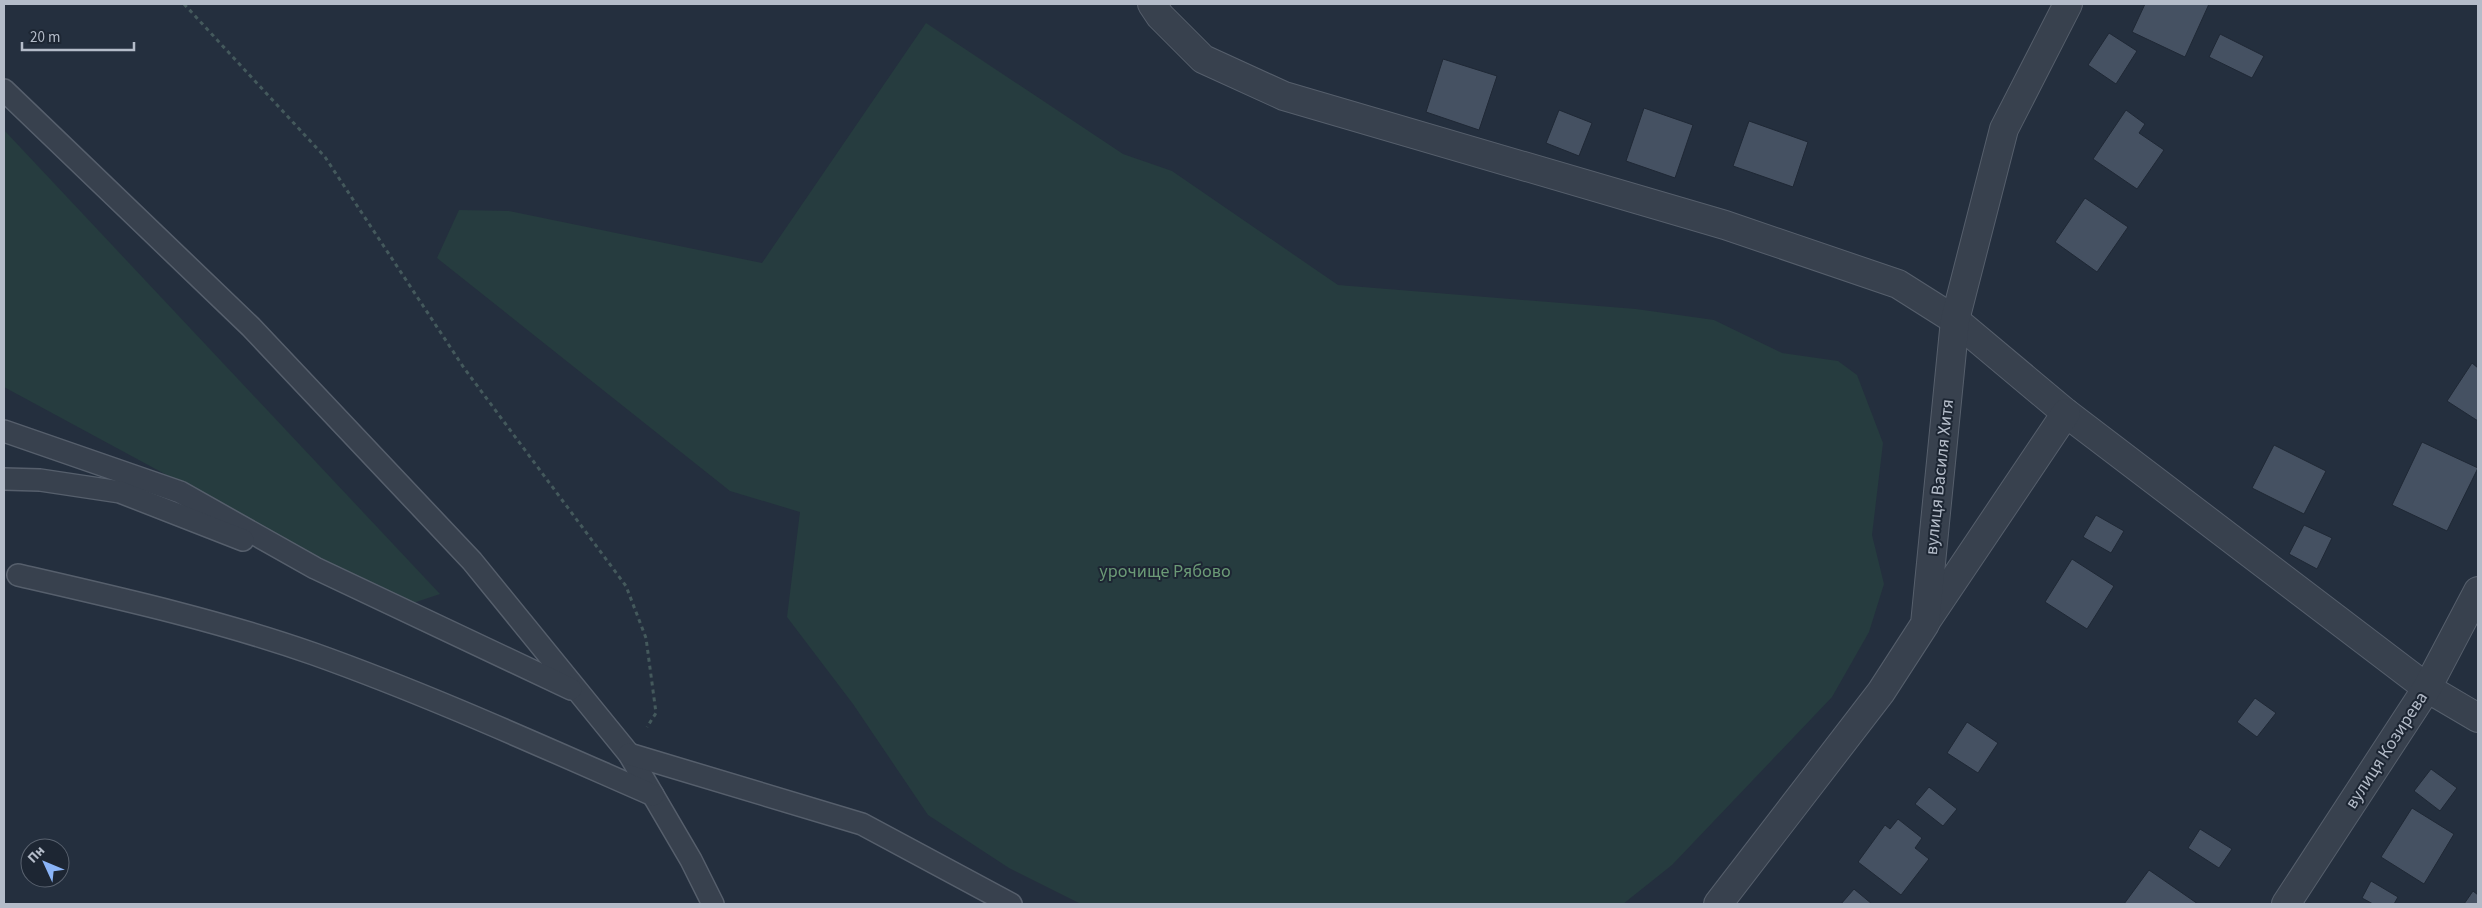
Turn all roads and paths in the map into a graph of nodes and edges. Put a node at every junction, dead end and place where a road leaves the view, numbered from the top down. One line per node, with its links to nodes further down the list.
1 (184, 4): 16 (path)
2 (1152, 4): 5 (street)
3 (2068, 4): 5 (street, вулиця Василя Хитя)
4 (4, 90): 14 (lane)
5 (1955, 320): 6 (street); 12 (street, вулиця Василя Хитя)
6 (2066, 413): 12 (street); 13 (street)
7 (4, 431): 9 (lane)
8 (4, 479): 9 (lane)
9 (315, 568): 14 (lane)
10 (18, 575): 17 (lane)
11 (2478, 591): 13 (street, вулиця Козирева)
12 (1924, 624): 20 (street, вулиця Василя Хитя)
13 (2427, 688): 15 (street); 21 (street, вулиця Козирева)
14 (578, 692): 16 (lane)
15 (2478, 718)
16 (629, 754): 17 (lane); 19 (lane)
17 (653, 795): 18 (lane)
18 (713, 904)
19 (1011, 904)
20 (1718, 904)
21 (2286, 904)

